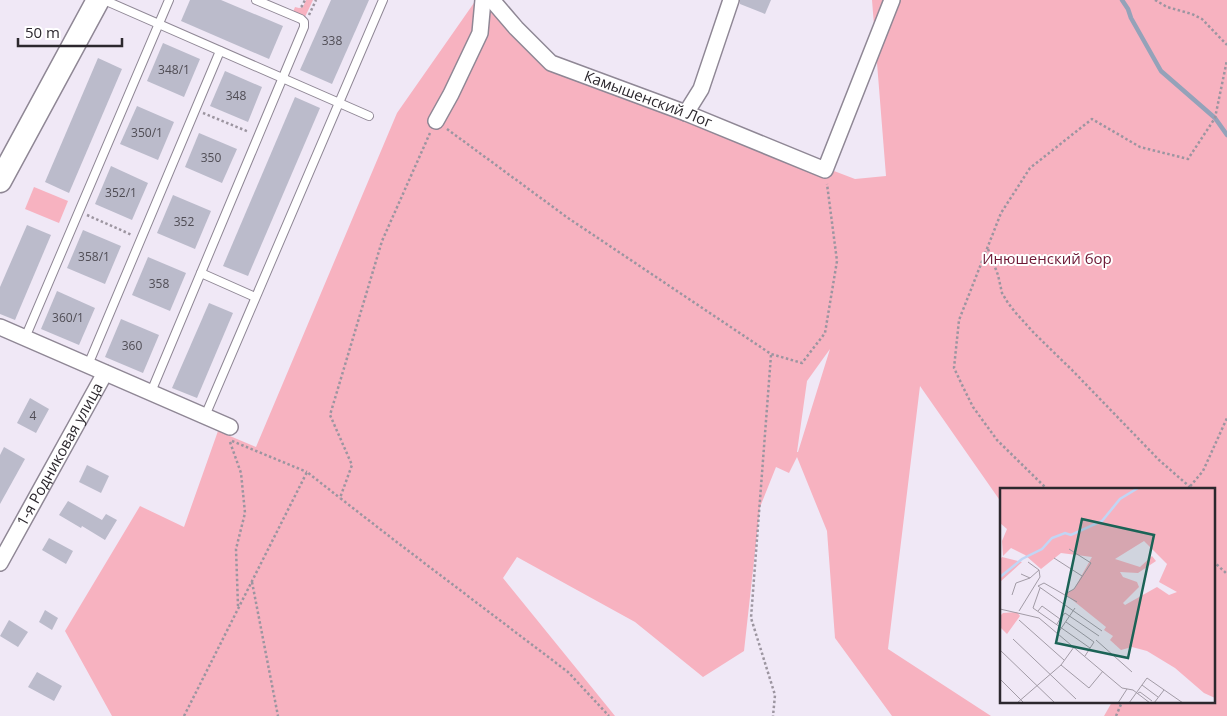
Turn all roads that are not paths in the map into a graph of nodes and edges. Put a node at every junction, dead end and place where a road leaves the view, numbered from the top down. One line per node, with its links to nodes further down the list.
1 (98, 0): 17 (street)
2 (104, 0): 10 (lane)
3 (168, 0): 10 (lane)
4 (256, 0): 12 (lane)
5 (383, 0): 13 (lane)
6 (483, 0): 16 (street)
7 (492, 0): 14 (street, Камышенский Лог)
8 (731, 0): 14 (street)
9 (892, 0): 14 (street, Камышенский Лог)
10 (158, 24): 11 (lane); 21 (lane)
11 (220, 51): 12 (lane); 22 (lane)
12 (283, 78): 13 (lane); 18 (lane)
13 (339, 103): 15 (lane); 19 (lane)
14 (686, 114)
15 (369, 116)
16 (436, 121)
17 (1, 178)
18 (201, 273): 19 (lane); 24 (lane)
19 (255, 297): 25 (lane)
20 (0, 327): 21 (street)
21 (25, 338): 22 (street)
22 (88, 365): 23 (street)
23 (105, 372): 24 (street); 27 (street, 1-я Родниковая улица)
24 (151, 392): 25 (street)
25 (205, 416): 26 (street)
26 (231, 426)
27 (0, 563)

